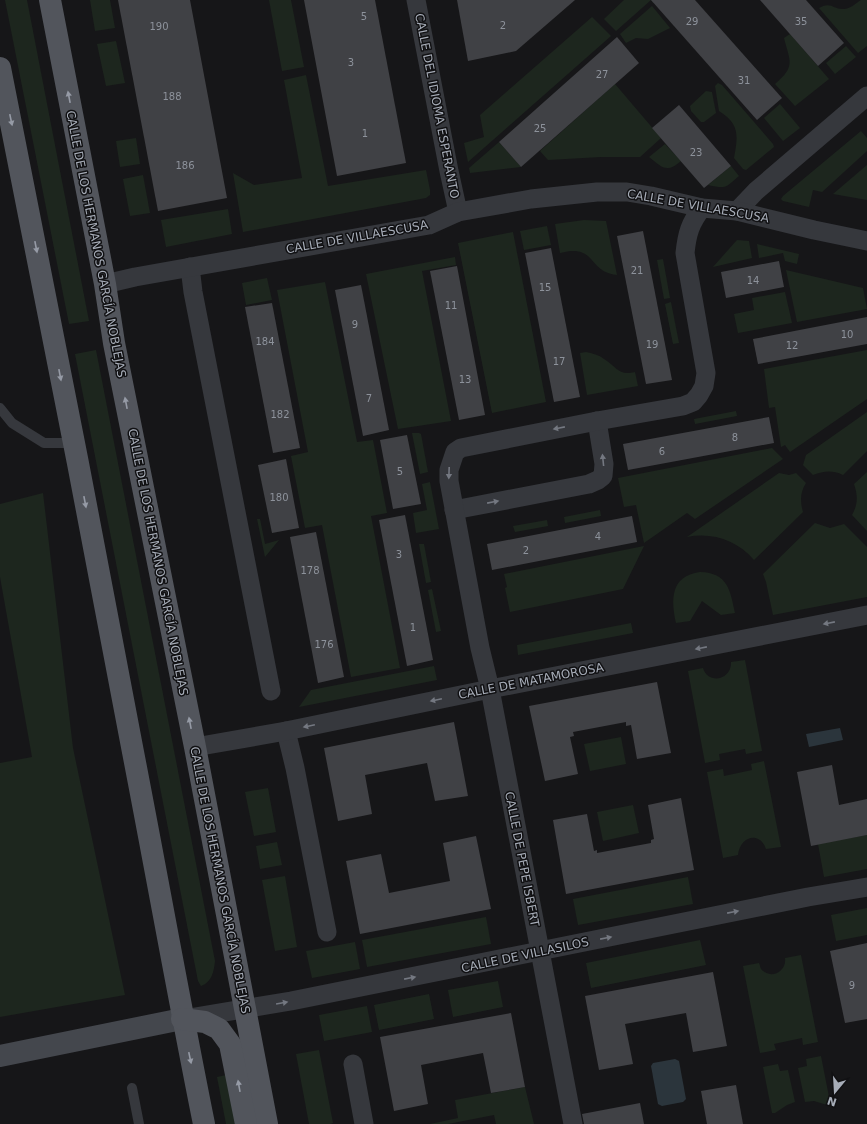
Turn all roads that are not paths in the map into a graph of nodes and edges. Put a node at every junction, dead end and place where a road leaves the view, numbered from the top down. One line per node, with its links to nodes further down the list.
1 (50, 0): 10 (main road, CALLE DE LOS HERMANOS GARCÍA NOBLEJAS, one-way to 1)
2 (416, 0): 7 (street, CALLE DEL IDIOMA ESPERANTO)
3 (0, 68): 13 (main road, one-way to 13)
4 (867, 96): 6 (street)
5 (702, 208): 6 (street, CALLE DE VILLAESCUSA); 7 (street, CALLE DE VILLAESCUSA); 12 (street, CALLE DE PEPE ISBERT)
6 (737, 211): 8 (street, CALLE DE VILLAESCUSA)
7 (458, 212): 9 (street, CALLE DE VILLAESCUSA)
8 (867, 241)
9 (190, 267): 10 (street, CALLE DE VILLAESCUSA); 17 (street)
10 (105, 284): 19 (main road, CALLE DE LOS HERMANOS GARCÍA NOBLEJAS, one-way to 10)
11 (0, 408): 13 (lane)
12 (597, 421): 14 (street, CALLE DE PEPE ISBERT, one-way to 14); 14 (street, one-way to 12)
13 (74, 443): 24 (main road, one-way to 24)
14 (454, 510): 16 (street, CALLE DE PEPE ISBERT)
15 (867, 615): 16 (street, CALLE DE MATAMOROSA, one-way to 16)
16 (490, 689): 18 (street, CALLE DE MATAMOROSA, one-way to 18); 22 (street, CALLE DE PEPE ISBERT)
17 (271, 691)
18 (286, 731): 19 (street, CALLE DE MATAMOROSA); 21 (street)
19 (194, 748): 23 (main road, CALLE DE LOS HERMANOS GARCÍA NOBLEJAS)
20 (867, 888): 22 (street, CALLE DE VILLASILOS, one-way to 20)
21 (327, 932)
22 (539, 951): 23 (street, CALLE DE VILLASILOS, one-way to 22); 33 (street, CALLE DE PEPE ISBERT)
23 (244, 1009): 24 (street, CALLE DE VILLASILOS); 31 (main road, CALLE DE LOS HERMANOS GARCÍA NOBLEJAS)
24 (182, 1019): 25 (street); 29 (main road, one-way to 29); 30 (main road, one-way to 24)
25 (0, 1056)
26 (353, 1064): 32 (street)
27 (132, 1088): 28 (lane)
28 (139, 1124)
29 (204, 1124)
30 (246, 1124)
31 (267, 1124)
32 (364, 1124)
33 (573, 1124)

